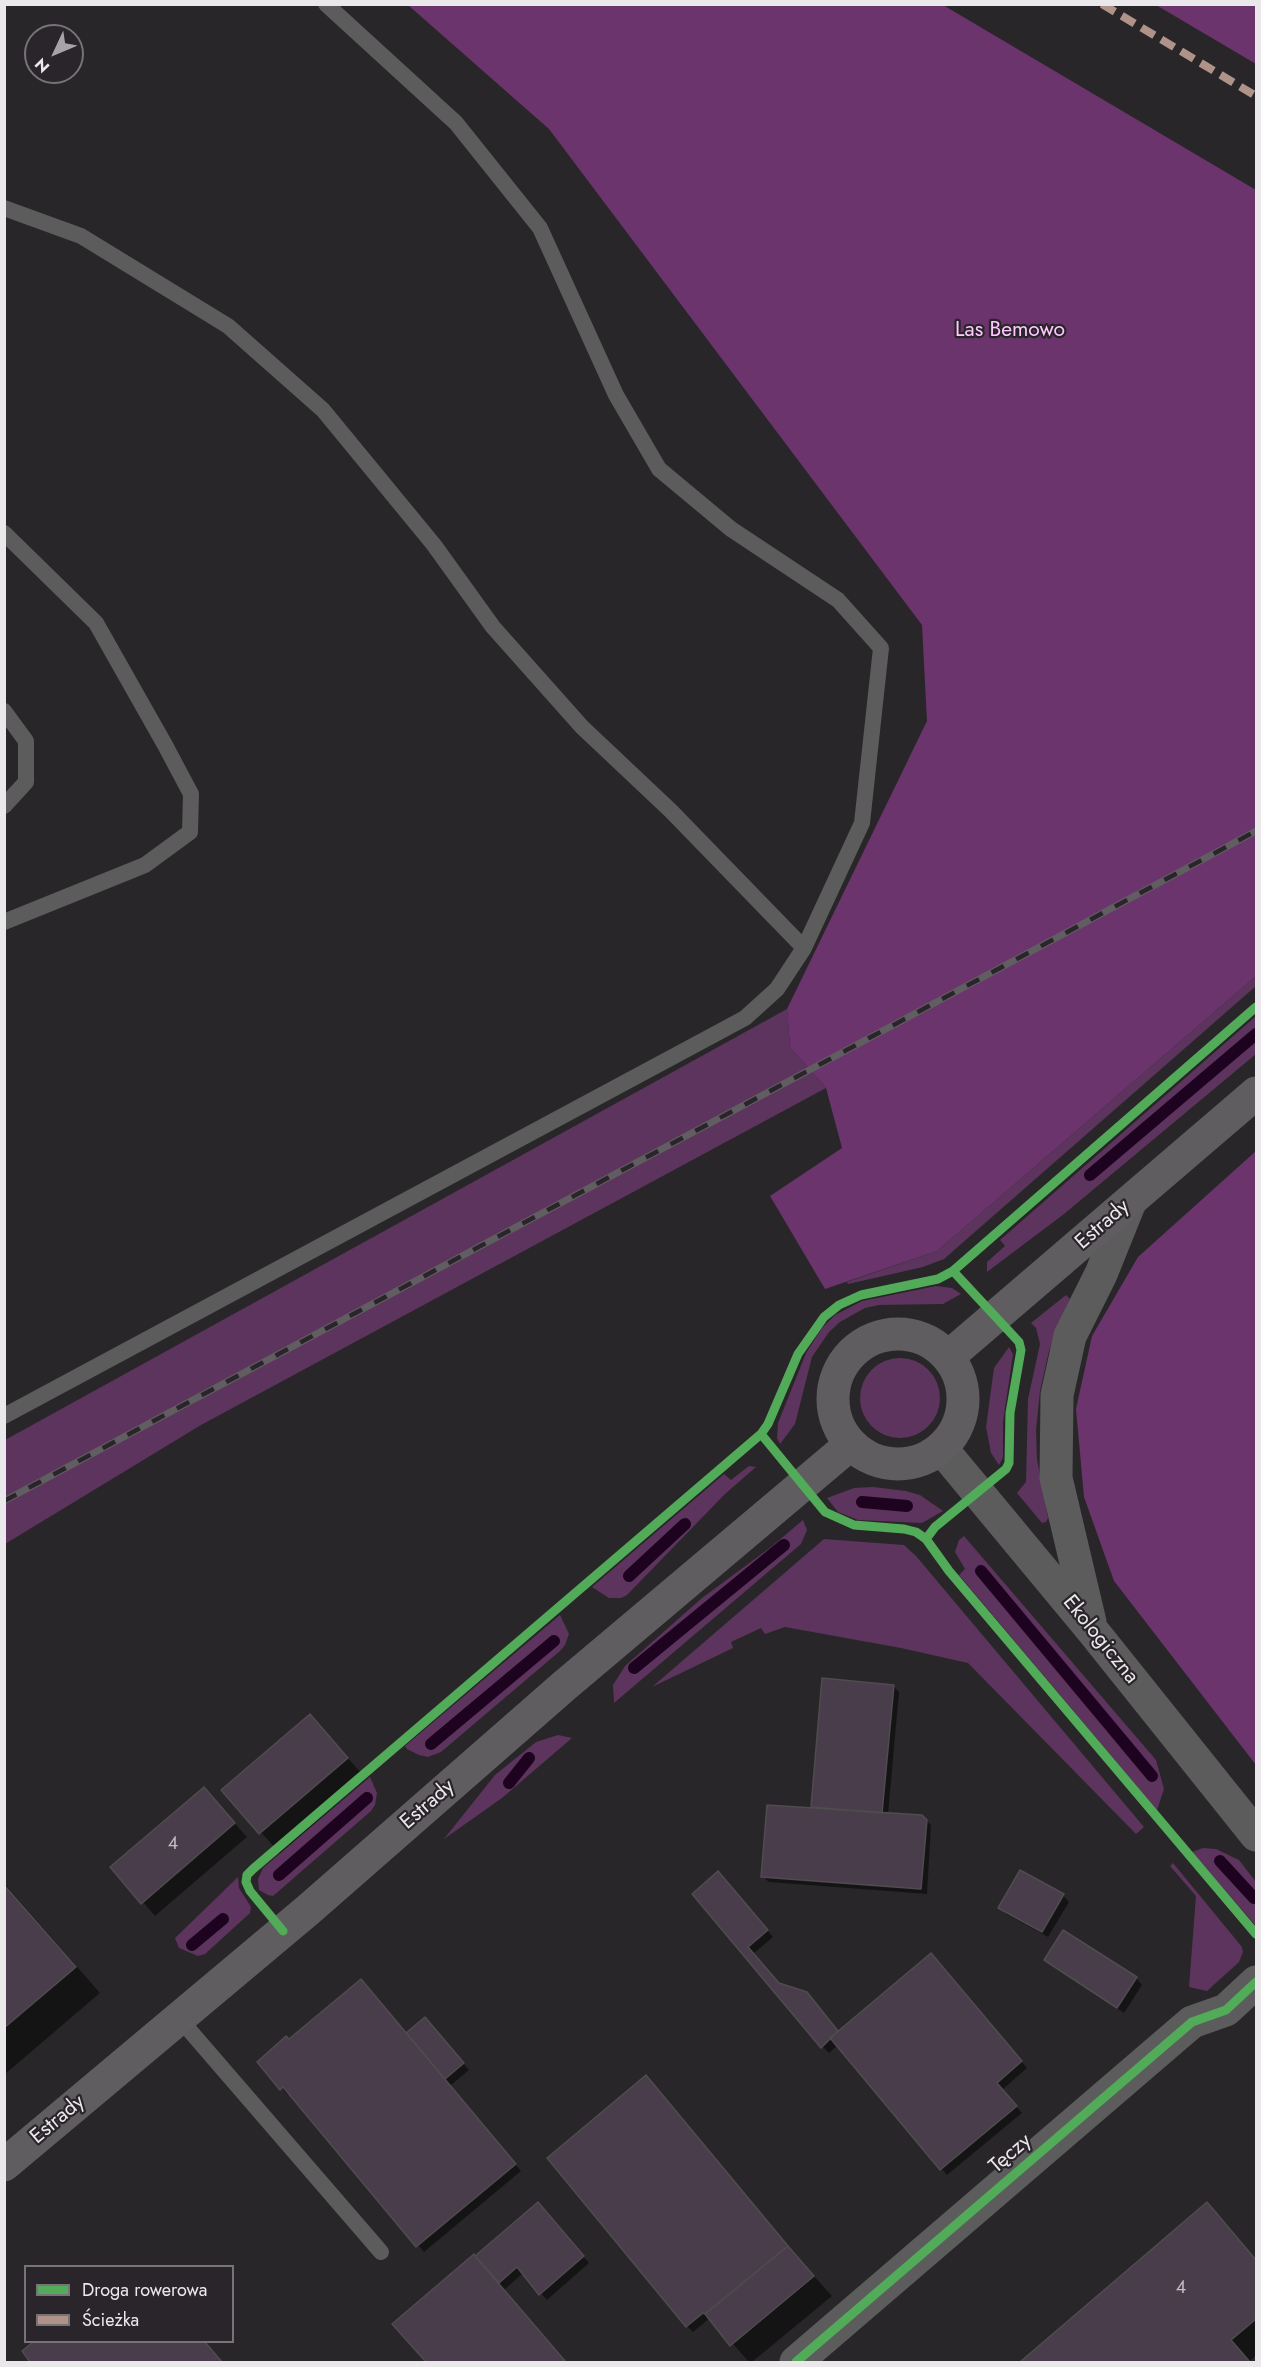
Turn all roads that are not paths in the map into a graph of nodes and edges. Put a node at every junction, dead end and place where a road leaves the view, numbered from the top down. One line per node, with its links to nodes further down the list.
1 (326, 4): 7 (lane)
2 (4, 208): 7 (lane)
3 (4, 533): 6 (lane)
4 (4, 711): 5 (lane)
5 (4, 806)
6 (4, 922)
7 (804, 948): 11 (lane)
8 (1257, 1092): 9 (main road, Estrady)
9 (1130, 1202): 10 (main road, Estrady); 14 (street)
10 (948, 1357): 12 (main road); 13 (main road)
11 (4, 1416)
12 (851, 1444): 13 (main road); 17 (main road, Estrady)
13 (941, 1448): 14 (street, Ekologiczna)
14 (1092, 1630): 15 (street, Ekologiczna)
15 (1257, 1835)
16 (1257, 1982): 20 (street, Tęczy)
17 (178, 2018): 18 (main road, Estrady); 19 (lane)
18 (4, 2165)
19 (381, 2253)
20 (796, 2362)

